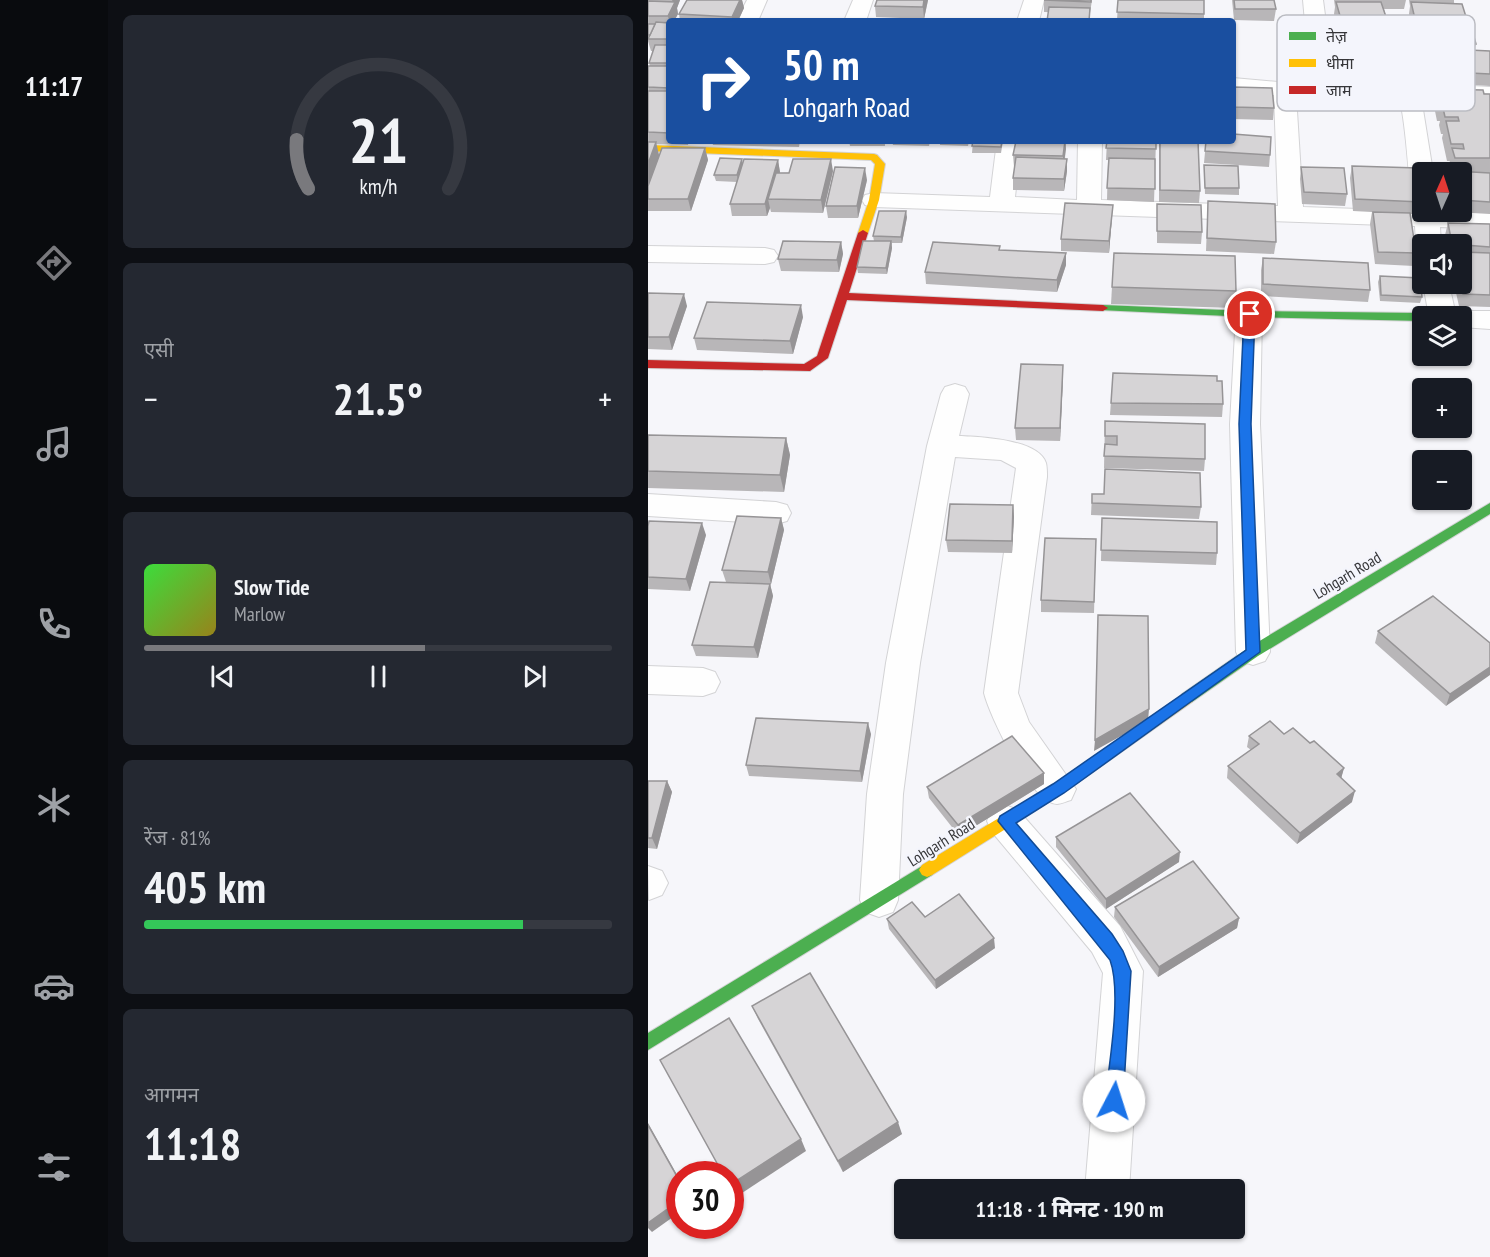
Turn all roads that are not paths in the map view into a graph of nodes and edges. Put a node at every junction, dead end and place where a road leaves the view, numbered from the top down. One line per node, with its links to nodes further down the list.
1 (757, 0): 6 (street)
2 (863, 0): 7 (street)
3 (1034, 0): 8 (street)
4 (1313, 0): 5 (street)
5 (1315, 15)
6 (748, 18)
7 (856, 18)
8 (1029, 18)
9 (1236, 85): 10 (street)
10 (1277, 88)
11 (1475, 93): 12 (street)
12 (1490, 94)
13 (1286, 111): 24 (street)
14 (1412, 111): 20 (street)
15 (1009, 144): 22 (street)
16 (1090, 144): 23 (street)
17 (698, 146): 18 (street); 19 (street)
18 (808, 147): 21 (street)
19 (648, 148)
20 (1419, 162)
21 (874, 200): 22 (street); 30 (street)
22 (1002, 203): 23 (street)
23 (1089, 208): 24 (street)
24 (1291, 213): 25 (street)
25 (1412, 215)
26 (1472, 219): 27 (street)
27 (1490, 221)
28 (648, 254): 29 (street)
29 (765, 256)
30 (842, 296): 31 (street); 35 (street)
31 (1250, 314): 32 (street); 41 (street)
32 (1412, 317)
33 (1472, 319): 34 (street)
34 (1490, 320)
35 (648, 364)
36 (955, 394): 37 (street)
37 (942, 446): 44 (street); 46 (street)
38 (648, 505): 40 (street)
39 (1490, 508): 41 (street, Lohgarh Road)
40 (776, 513)
41 (1253, 652): 44 (street, Lohgarh Road)
42 (648, 680): 43 (street)
43 (703, 682)
44 (1058, 789): 45 (street, Lohgarh Road)
45 (1005, 821): 46 (street, Lohgarh Road); 48 (street)
46 (879, 900): 47 (street, Lohgarh Road)
47 (648, 1042)
48 (1108, 1179)

